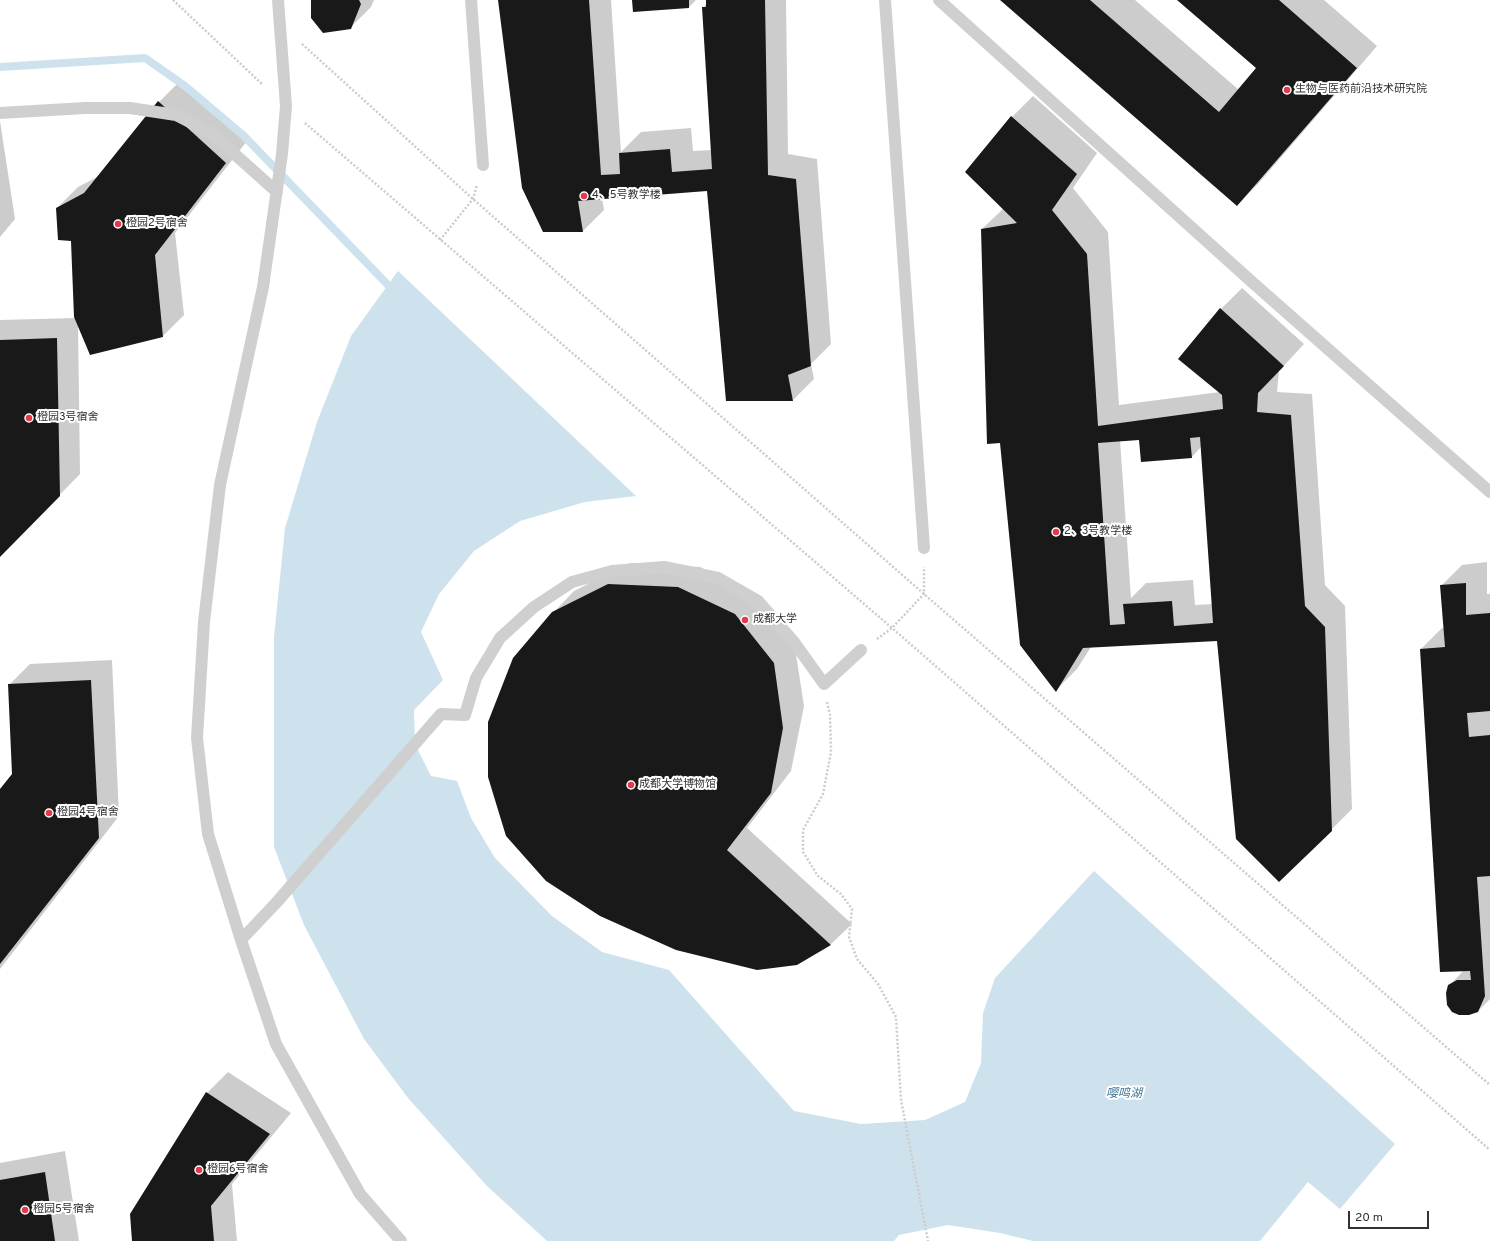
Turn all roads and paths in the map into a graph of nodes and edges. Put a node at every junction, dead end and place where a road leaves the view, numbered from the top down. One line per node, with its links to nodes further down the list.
1 (173, 0): 7 (path)
2 (278, 0): 6 (lane)
3 (471, 0): 9 (lane)
4 (885, 0): 14 (lane)
5 (939, 0): 13 (lane)
6 (280, 23): 7 (lane); 11 (path)
7 (286, 106): 10 (lane); 12 (path)
8 (0, 113): 10 (lane)
9 (483, 165): 11 (path)
10 (277, 190): 19 (lane)
11 (473, 199): 12 (path); 15 (path)
12 (440, 240): 16 (path)
13 (1490, 492)
14 (924, 548): 15 (path)
15 (924, 594): 16 (path); 20 (path)
16 (892, 628): 17 (path); 21 (path)
17 (862, 650): 18 (lane)
18 (824, 684): 19 (lane); 23 (path)
19 (240, 940): 22 (lane)
20 (1490, 1085)
21 (1490, 1150)
22 (401, 1241)
23 (928, 1241)

